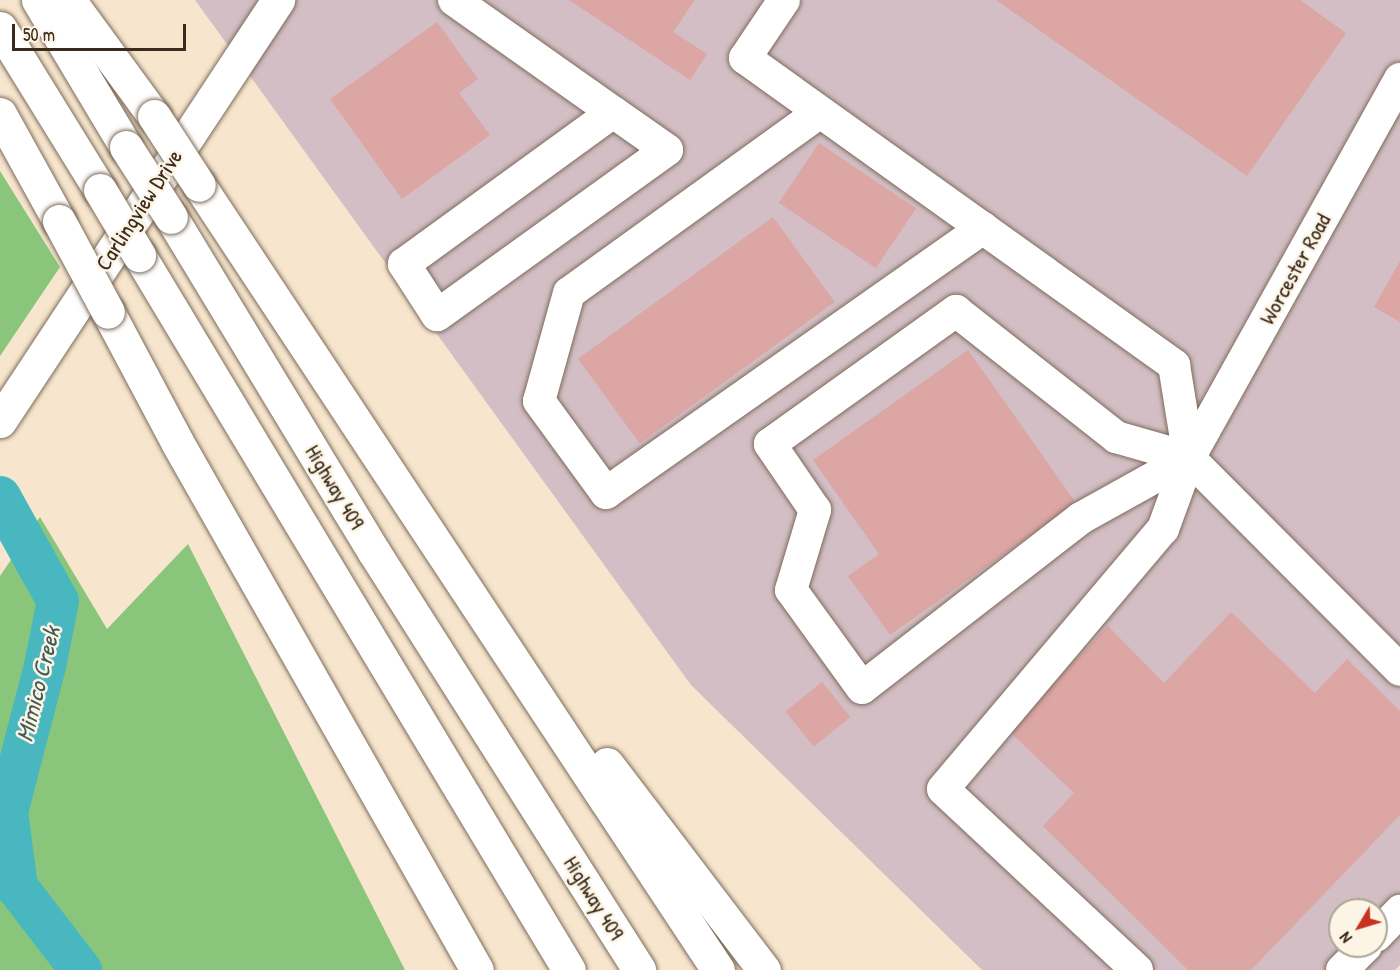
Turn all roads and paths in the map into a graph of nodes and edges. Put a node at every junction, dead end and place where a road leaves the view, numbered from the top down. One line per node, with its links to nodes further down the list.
1 (38, 0): 21 (main road, Highway 409, bridge)
2 (69, 0): 14 (main road, bridge)
3 (278, 0): 12 (main road, Carlingview Drive)
4 (454, 0): 8 (street)
5 (784, 0): 9 (street)
6 (0, 28): 20 (main road, bridge)
7 (1400, 79): 13 (street, Worcester Road)
8 (614, 112): 8 (street)
9 (820, 112): 11 (street); 11 (street)
10 (0, 114): 19 (main road, bridge)
11 (982, 228): 13 (street)
12 (0, 420)
13 (1189, 458): 13 (street); 15 (street); 24 (street, Worcester Road)
14 (406, 497): 22 (main road); 23 (main road)
15 (1400, 670)
16 (1400, 911): 17 (street)
17 (1388, 924)
18 (1354, 958): 25 (street)
19 (477, 970)
20 (569, 970)
21 (639, 970)
22 (718, 970)
23 (764, 970)
24 (1137, 970)
25 (1342, 970)

